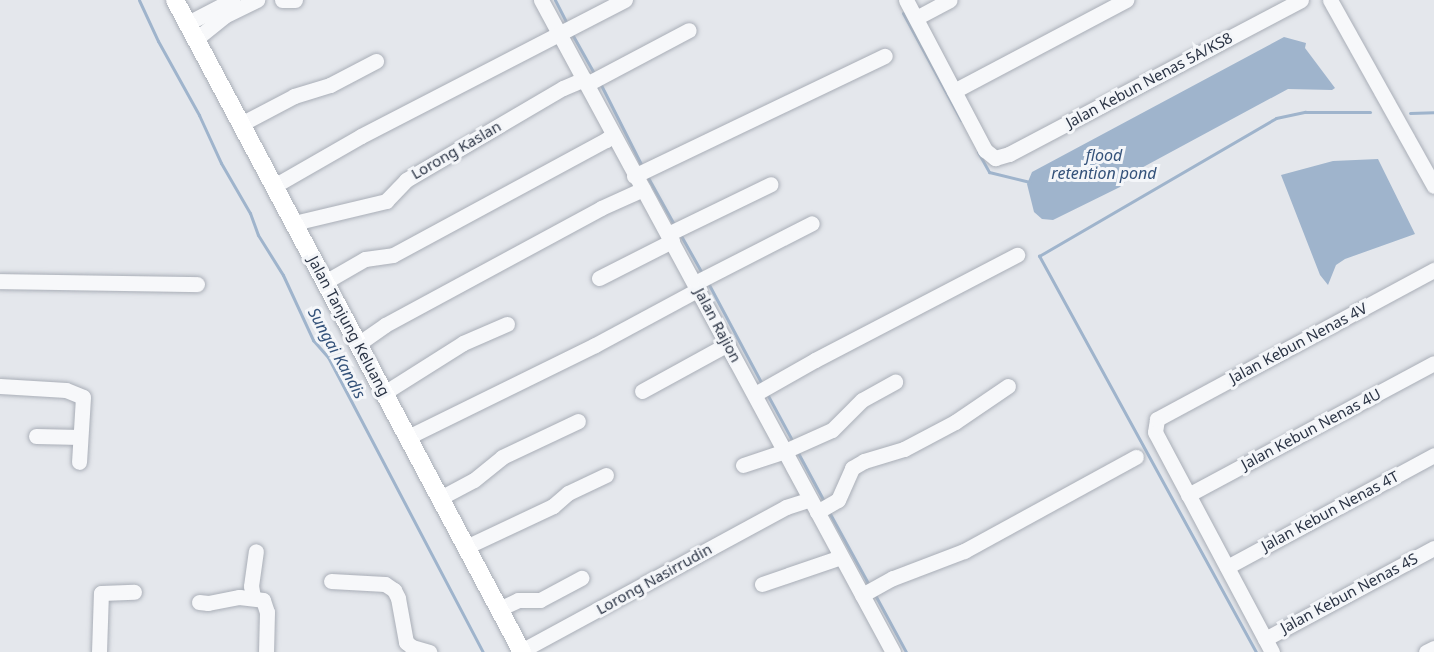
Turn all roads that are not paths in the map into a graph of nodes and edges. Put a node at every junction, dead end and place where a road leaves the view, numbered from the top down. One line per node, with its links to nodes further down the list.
1 (175, 0): 14 (main road, Jalan Tanjung Keluang)
2 (232, 0): 14 (street)
3 (257, 0): 14 (street)
4 (282, 0): 5 (street)
5 (295, 0)
6 (542, 0): 16 (street, Jalan Rajion)
7 (625, 0): 16 (street)
8 (906, 0): 13 (street)
9 (950, 0): 13 (street)
10 (1126, 0): 20 (street)
11 (1301, 0): 20 (street, Jalan Kebun Nenas 5A/KS8)
12 (1330, 0): 26 (street)
13 (916, 18): 20 (street)
14 (195, 25): 21 (main road, Jalan Tanjung Keluang)
15 (689, 30): 19 (street, Lorong Kaslan)
16 (559, 33): 19 (street, Jalan Rajion); 24 (street)
17 (885, 56): 23 (street)
18 (376, 61): 21 (street)
19 (589, 80): 22 (street, Jalan Rajion); 28 (street, Lorong Kaslan)
20 (954, 91)
21 (241, 124): 24 (main road, Jalan Tanjung Keluang)
22 (605, 140): 23 (street, Jalan Rajion); 34 (street)
23 (641, 172): 27 (street, Jalan Rajion)
24 (282, 182): 28 (main road, Jalan Tanjung Keluang)
25 (771, 184): 30 (street)
26 (1434, 186)
27 (643, 189): 30 (street, Jalan Rajion); 39 (street)
28 (302, 222): 34 (main road, Jalan Tanjung Keluang)
29 (813, 223): 36 (street)
30 (670, 237): 33 (street); 36 (street, Jalan Rajion)
31 (1017, 255): 45 (street)
32 (1434, 270): 59 (street, Jalan Kebun Nenas 4V)
33 (599, 278)
34 (331, 279): 39 (main road, Jalan Tanjung Keluang)
35 (0, 281): 37 (street)
36 (701, 282): 40 (street, Jalan Rajion); 51 (street)
37 (197, 284)
38 (507, 324): 47 (street)
39 (358, 344): 47 (main road, Jalan Tanjung Keluang)
40 (722, 348): 45 (street, Jalan Rajion); 46 (street)
41 (1434, 363): 59 (street, Jalan Kebun Nenas 4U)
42 (895, 382): 52 (street)
43 (0, 386): 50 (street)
44 (1008, 386): 60 (street)
45 (761, 390): 52 (street, Jalan Rajion)
46 (642, 391)
47 (384, 393): 51 (main road, Jalan Tanjung Keluang)
48 (578, 420): 58 (street)
49 (36, 436): 50 (street)
50 (80, 437): 55 (street)
51 (408, 437): 58 (main road, Jalan Tanjung Keluang)
52 (792, 448): 56 (street); 60 (street, Jalan Rajion)
53 (1434, 455): 65 (street, Jalan Kebun Nenas 4T)
54 (1136, 457): 69 (street)
55 (79, 462)
56 (743, 465)
57 (606, 475): 61 (street)
58 (446, 495): 61 (main road, Jalan Tanjung Keluang)
59 (1188, 495): 65 (street)
60 (811, 506): 64 (street, Jalan Rajion); 76 (street, Lorong Nasirrudin)
61 (466, 547): 73 (main road, Jalan Tanjung Keluang)
62 (1434, 548): 74 (street, Jalan Kebun Nenas 4S)
63 (256, 551): 71 (street)
64 (841, 556): 68 (street); 69 (street, Jalan Rajion)
65 (1227, 567): 74 (street)
66 (581, 578): 73 (street)
67 (331, 581): 79 (street)
68 (762, 584)
69 (869, 591): 80 (street, Jalan Rajion)
70 (134, 592): 77 (street)
71 (253, 597): 72 (street); 78 (street)
72 (198, 602)
73 (499, 609): 76 (main road, Jalan Tanjung Keluang)
74 (1269, 645)
75 (1434, 648): 81 (street)
76 (522, 651)
77 (99, 652)
78 (266, 652)
79 (429, 652)
80 (893, 652)
81 (1426, 652)

